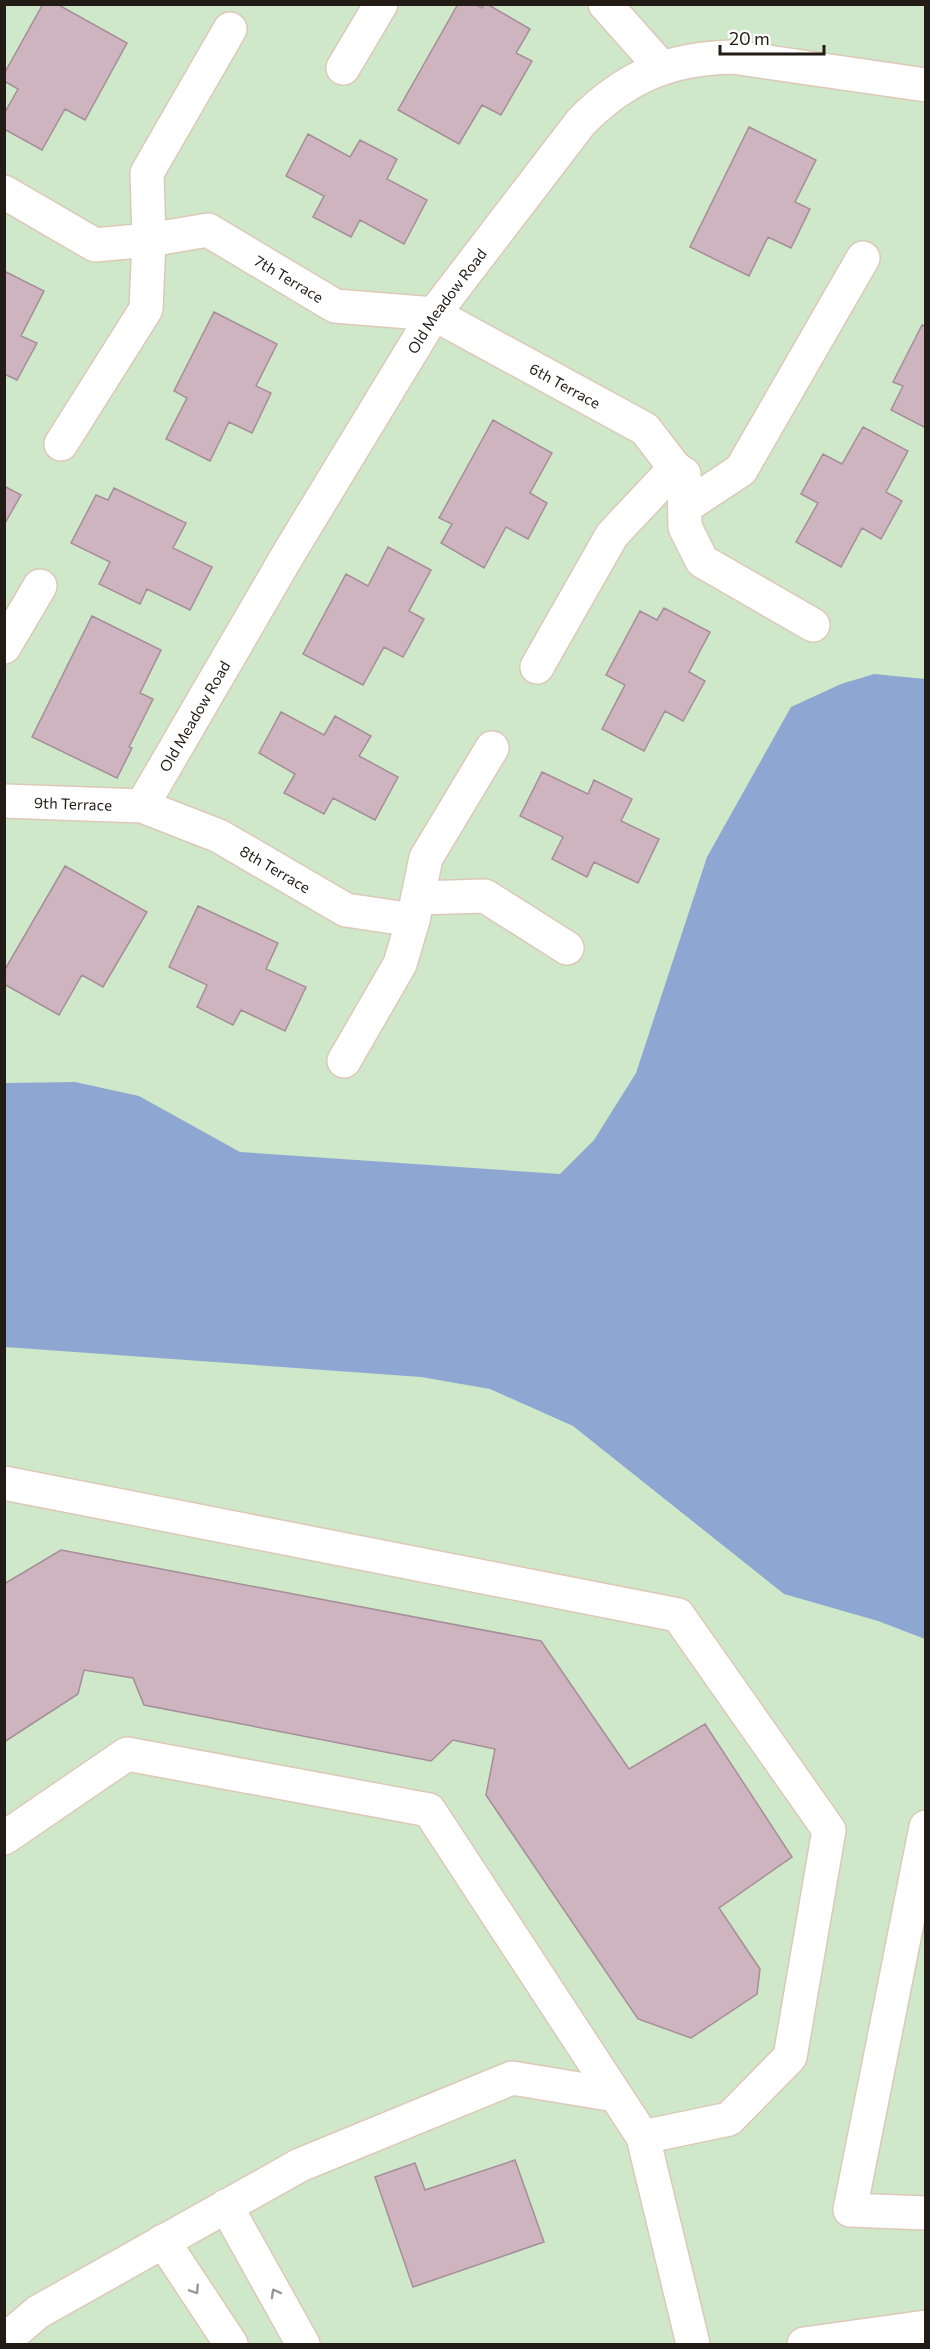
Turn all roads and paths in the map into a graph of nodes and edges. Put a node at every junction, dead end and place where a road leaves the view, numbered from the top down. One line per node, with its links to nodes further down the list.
1 (381, 4): 5 (street)
2 (605, 4): 4 (street)
3 (230, 29): 8 (street)
4 (661, 67): 6 (street, Old Meadow Road); 10 (street, Old Meadow Road)
5 (343, 68)
6 (926, 85)
7 (4, 192): 8 (street, 7th Terrace)
8 (149, 240): 10 (street, 7th Terrace); 11 (street)
9 (863, 258): 13 (street)
10 (434, 314): 12 (street, 6th Terrace); 20 (street, Old Meadow Road)
11 (61, 444)
12 (680, 471): 13 (street); 17 (street)
13 (685, 507): 15 (street)
14 (40, 586): 16 (street)
15 (813, 625)
16 (4, 646)
17 (537, 667)
18 (492, 748): 21 (street)
19 (4, 801): 20 (street, 9th Terrace)
20 (142, 806): 21 (street, 8th Terrace)
21 (416, 909): 22 (street, 8th Terrace); 23 (street)
22 (567, 948)
23 (344, 1061)
24 (4, 1483): 28 (street)
25 (926, 1827): 30 (street)
26 (4, 1838): 27 (street)
27 (615, 2095): 28 (street); 29 (street)
28 (643, 2137): 36 (street)
29 (226, 2206): 31 (street); 35 (street, one-way to 29)
30 (926, 2212)
31 (163, 2241): 33 (street); 34 (street, one-way to 34)
32 (926, 2327): 37 (street)
33 (4, 2341)
34 (231, 2344)
35 (303, 2344)
36 (693, 2344)
37 (804, 2344)

